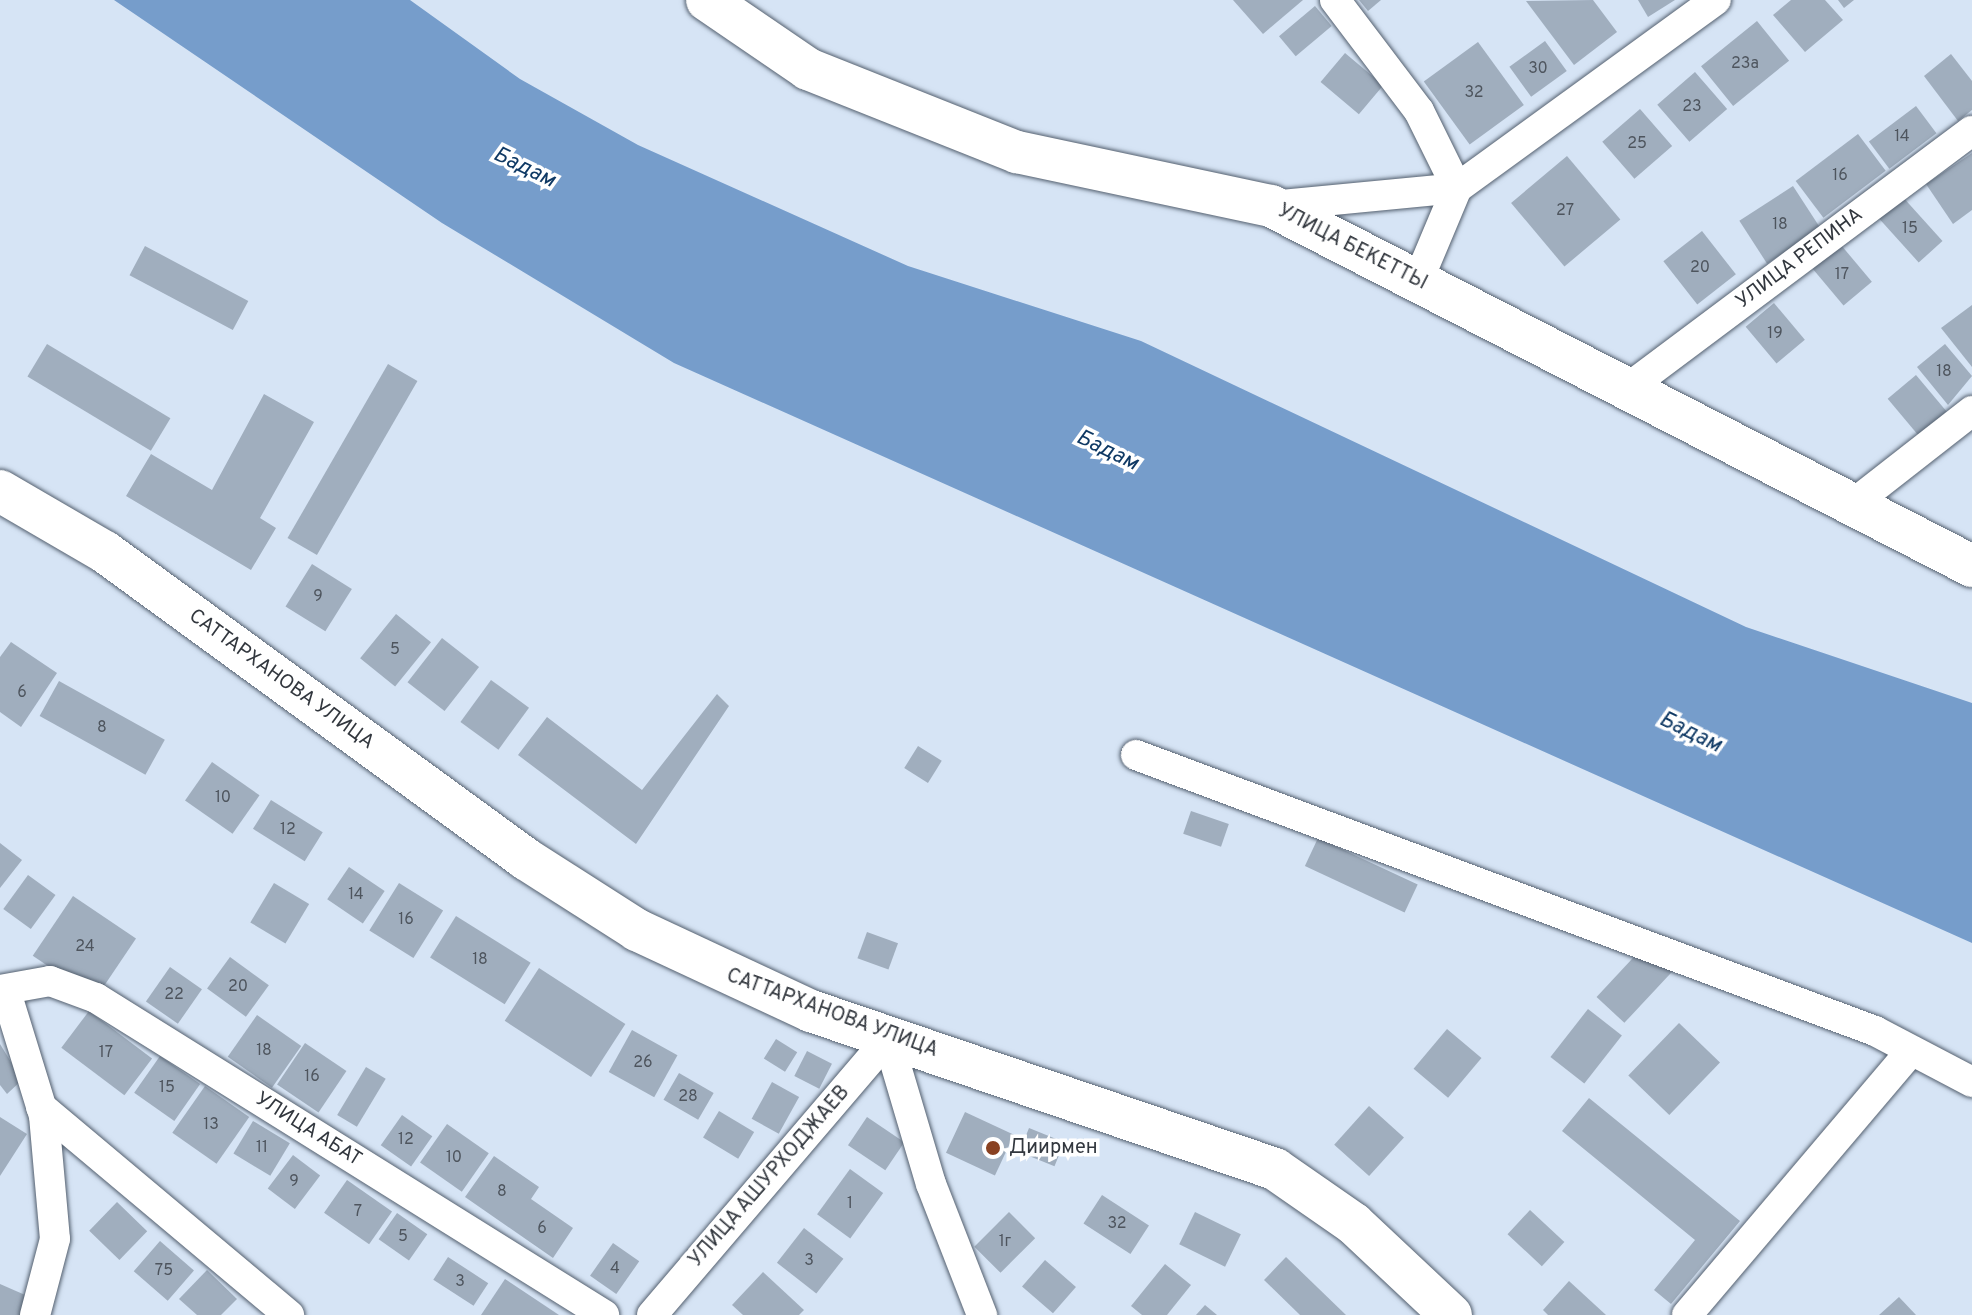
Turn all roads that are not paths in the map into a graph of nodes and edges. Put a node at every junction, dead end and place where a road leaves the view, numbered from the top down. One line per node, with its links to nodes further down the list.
1 (707, 0): 6 (street, УЛИЦА БЕКЕТТЫ)
2 (1335, 0): 5 (street)
3 (1716, 0): 5 (street)
4 (1972, 131): 8 (street, УЛИЦА РЕПИНА)
5 (1457, 188): 6 (street); 7 (street)
6 (1271, 206): 7 (street, УЛИЦА БЕКЕТТЫ)
7 (1418, 281): 8 (street, УЛИЦА БЕКЕТТЫ)
8 (1628, 388): 11 (street, УЛИЦА БЕКЕТТЫ)
9 (1972, 411): 11 (street)
10 (0, 491): 15 (street, САТТАРХАНОВА УЛИЦА)
11 (1853, 504): 12 (street, УЛИЦА БЕКЕТТЫ)
12 (1972, 566)
13 (1136, 755): 16 (street)
14 (0, 992): 18 (street, УЛИЦА АБАТ); 21 (street, УЛИЦА АБАТ)
15 (888, 1039): 22 (street, УЛИЦА АШУРХОДЖАЕВ); 23 (street); 24 (street, САТТАРХАНОВА УЛИЦА)
16 (1910, 1052): 17 (street); 25 (street)
17 (1972, 1082)
18 (41, 1107): 19 (street, УЛИЦА АБАТ); 20 (street)
19 (35, 1315)
20 (289, 1315)
21 (604, 1315)
22 (652, 1315)
23 (982, 1315)
24 (1451, 1315)
25 (1687, 1315)

